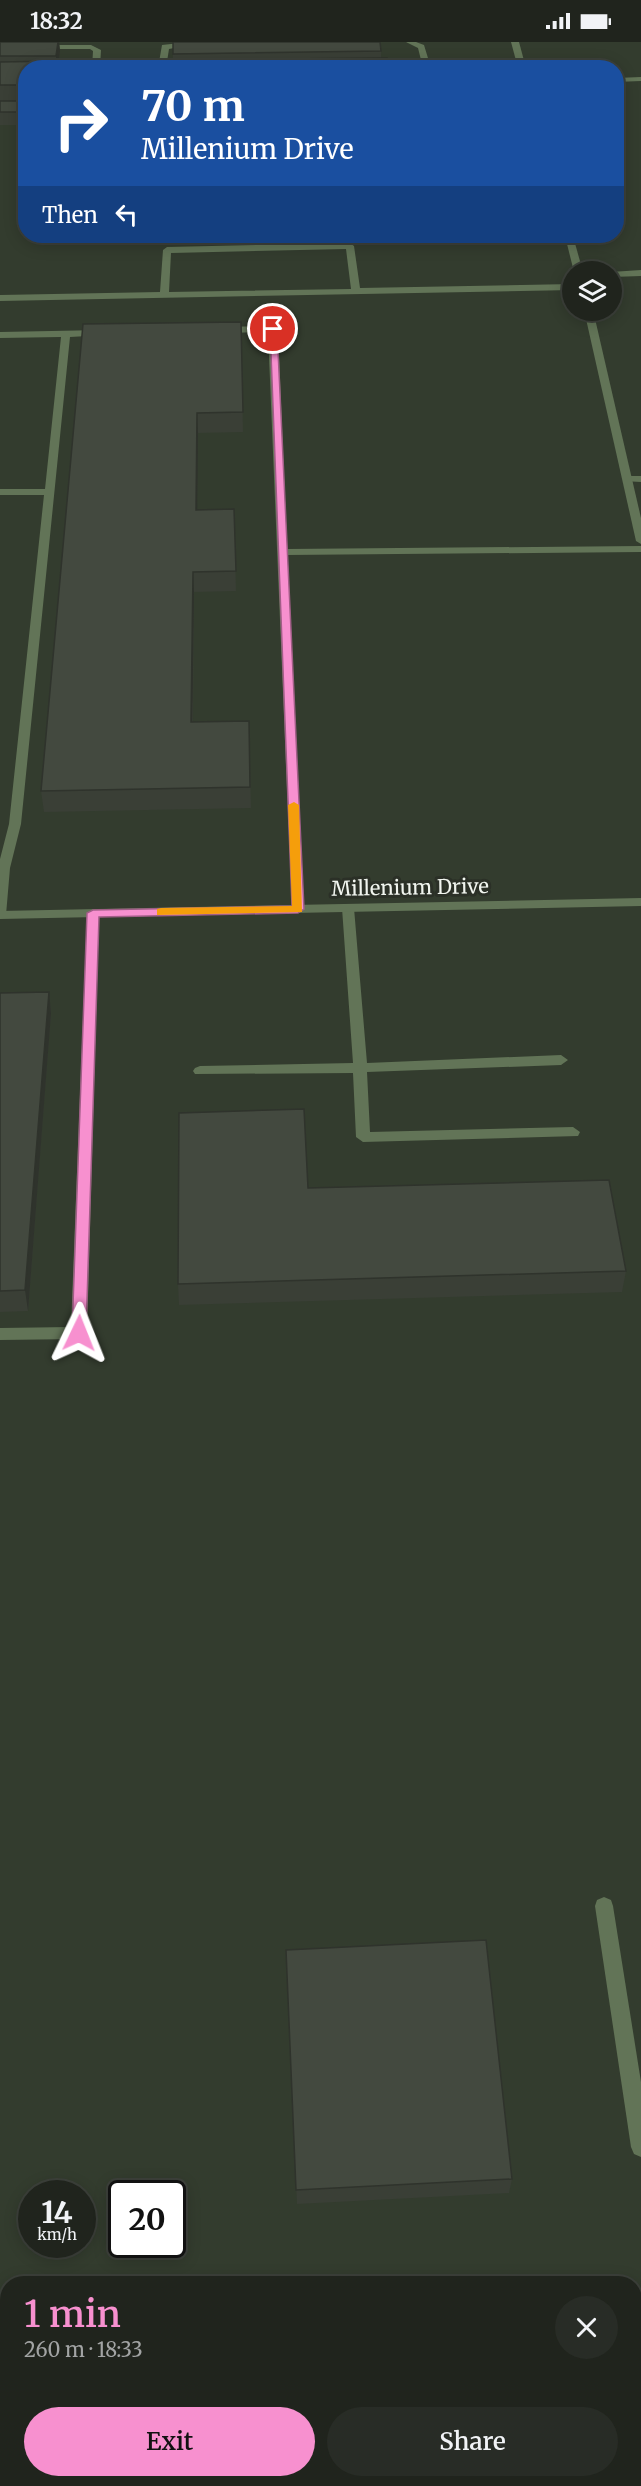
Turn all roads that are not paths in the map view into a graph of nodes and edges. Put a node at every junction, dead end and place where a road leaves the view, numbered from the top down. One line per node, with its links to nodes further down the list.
1 (410, 42): 7 (street)
2 (515, 42): 8 (street)
3 (198, 44): 6 (street)
4 (0, 47): 5 (street)
5 (96, 60)
6 (163, 60)
7 (425, 60)
8 (520, 60)
9 (641, 79): 10 (street)
10 (624, 80)
11 (571, 243): 12 (street)
12 (576, 261)
13 (641, 273): 14 (street)
14 (622, 274)
15 (562, 287): 16 (street)
16 (356, 291): 17 (street); 17 (street)
17 (164, 295): 18 (street)
18 (0, 298)
19 (591, 321): 24 (street)
20 (216, 330): 30 (street)
21 (112, 333): 22 (street)
22 (66, 334): 23 (street); 27 (street)
23 (0, 335)
24 (627, 479): 25 (street); 28 (street)
25 (641, 479)
26 (0, 492): 27 (street)
27 (49, 492): 35 (street)
28 (641, 541)
29 (641, 549): 30 (street)
30 (282, 552): 33 (street)
31 (641, 902): 32 (street, Millenium Drive)
32 (348, 908): 33 (street, Millenium Drive); 37 (street)
33 (298, 909): 34 (street, Millenium Drive)
34 (93, 913): 35 (street, Millenium Drive); 40 (street)
35 (0, 915)
36 (561, 1060): 37 (street)
37 (360, 1068): 38 (street); 39 (street)
38 (200, 1071)
39 (573, 1132)
40 (0, 1334)
41 (604, 1906): 42 (street)
42 (641, 2147)

